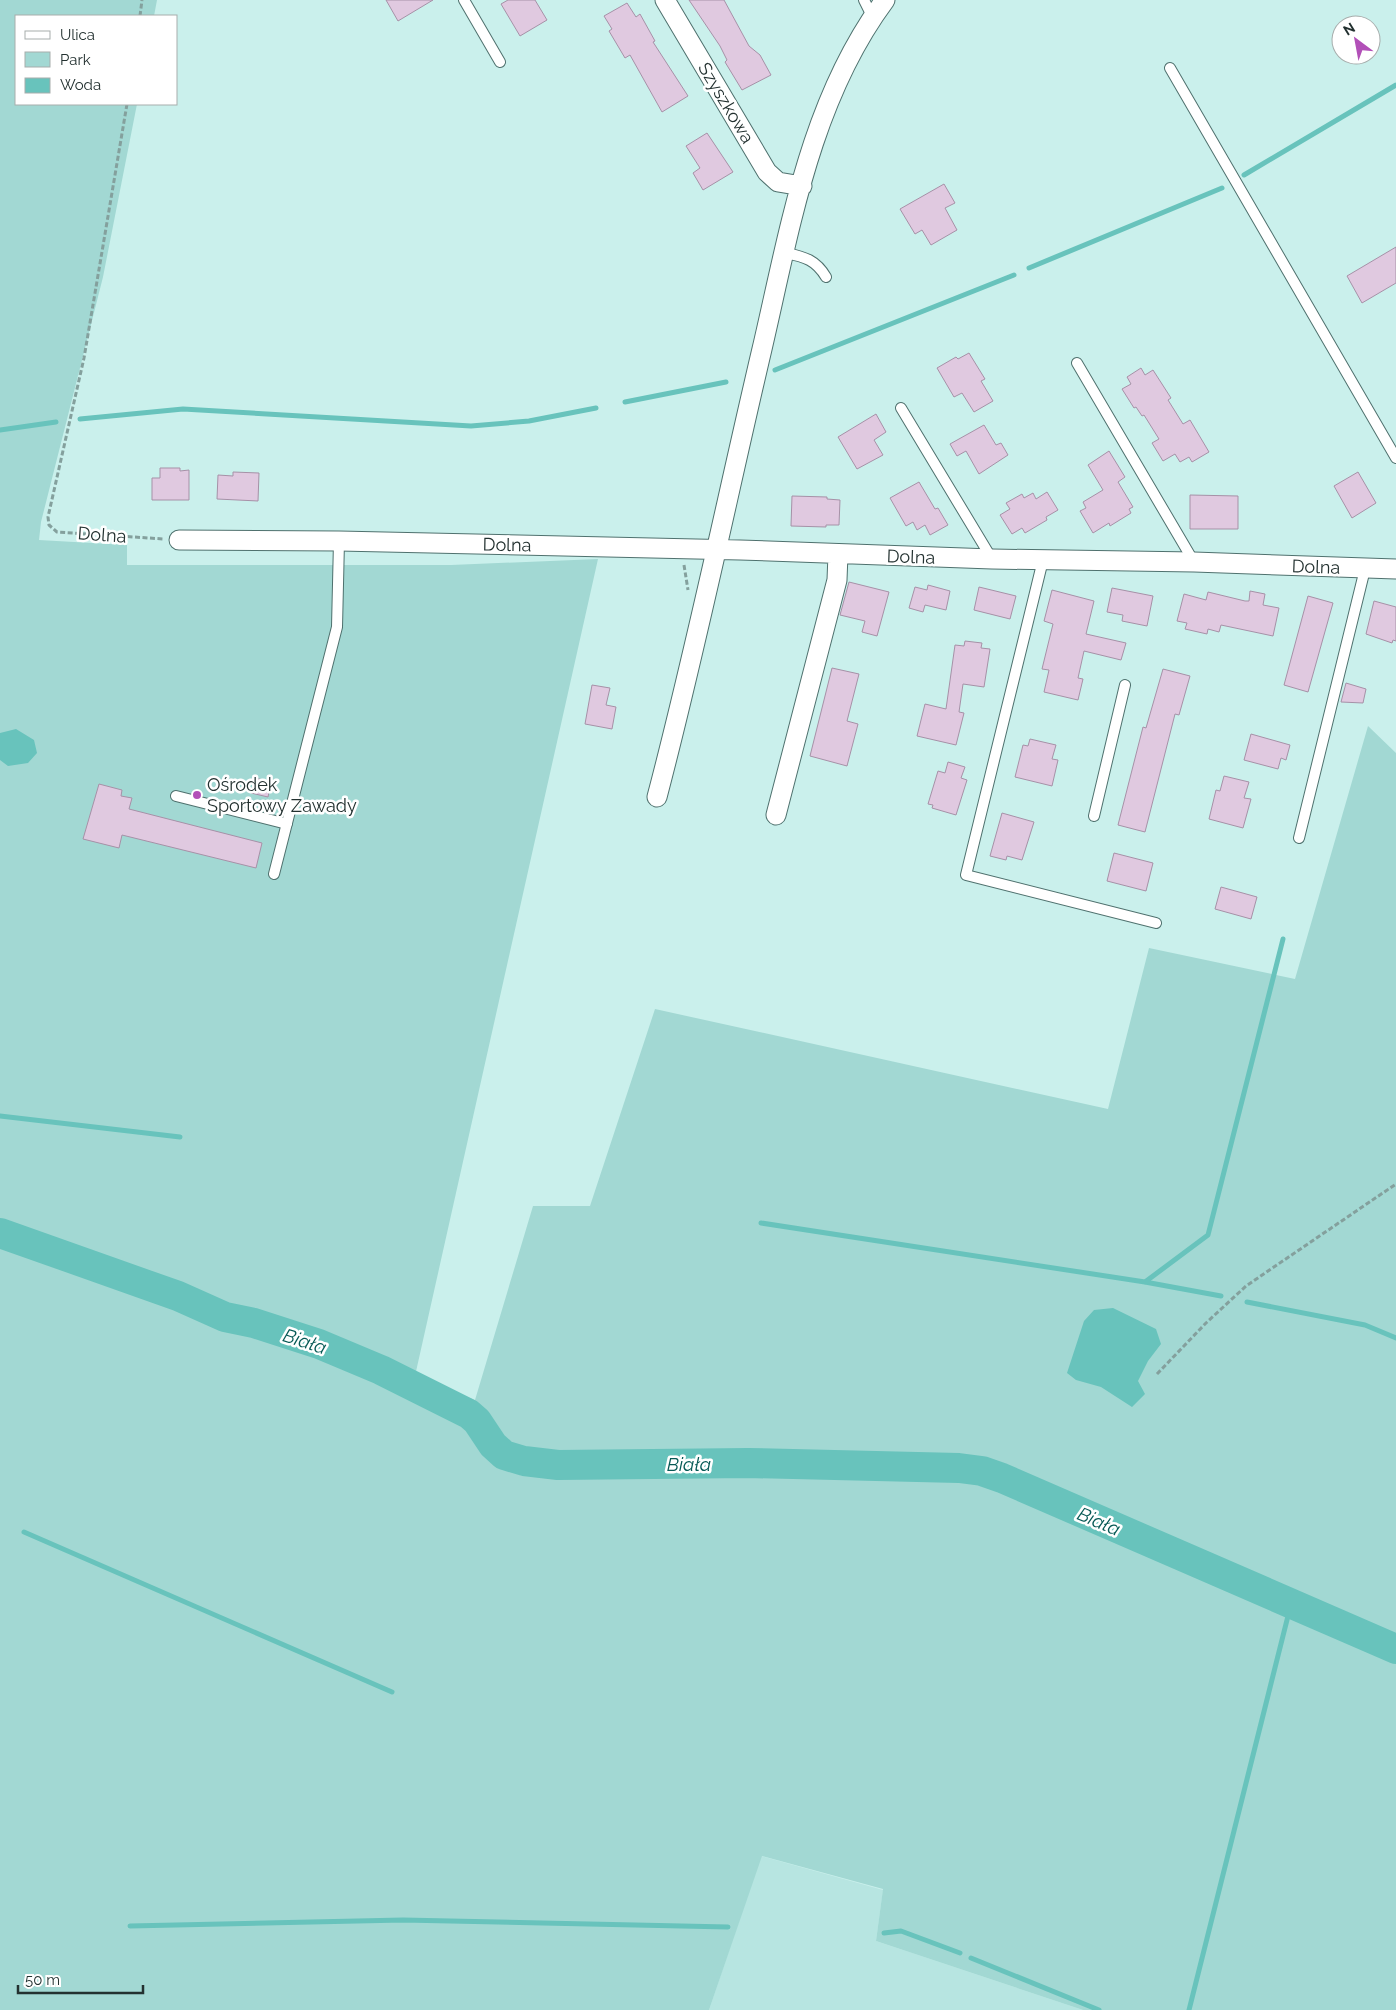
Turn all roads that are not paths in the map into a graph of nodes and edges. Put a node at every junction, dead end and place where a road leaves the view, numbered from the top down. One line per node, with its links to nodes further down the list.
1 (464, 0): 5 (lane)
2 (665, 0): 7 (street, Szyszkowa)
3 (885, 0): 4 (street)
4 (868, 8): 7 (street)
5 (500, 62)
6 (1170, 68): 12 (lane)
7 (802, 186): 8 (street)
8 (786, 253): 9 (lane); 15 (street)
9 (826, 277)
10 (1077, 363): 19 (lane)
11 (901, 408): 17 (lane)
12 (1396, 458)
13 (179, 540): 14 (street, Dolna)
14 (339, 541): 15 (street, Dolna); 27 (lane)
15 (717, 549): 16 (street, Dolna); 24 (street)
16 (838, 554): 17 (street, Dolna); 25 (street)
17 (992, 559): 18 (street, Dolna)
18 (1043, 560): 19 (street, Dolna); 30 (lane)
19 (1194, 562): 20 (street, Dolna)
20 (1365, 569): 21 (street, Dolna); 28 (lane)
21 (1396, 569)
22 (1126, 685): 26 (lane)
23 (176, 796): 27 (lane)
24 (657, 797)
25 (776, 815)
26 (1094, 816)
27 (287, 824): 29 (lane)
28 (1299, 838)
29 (274, 874)
30 (1156, 923)

